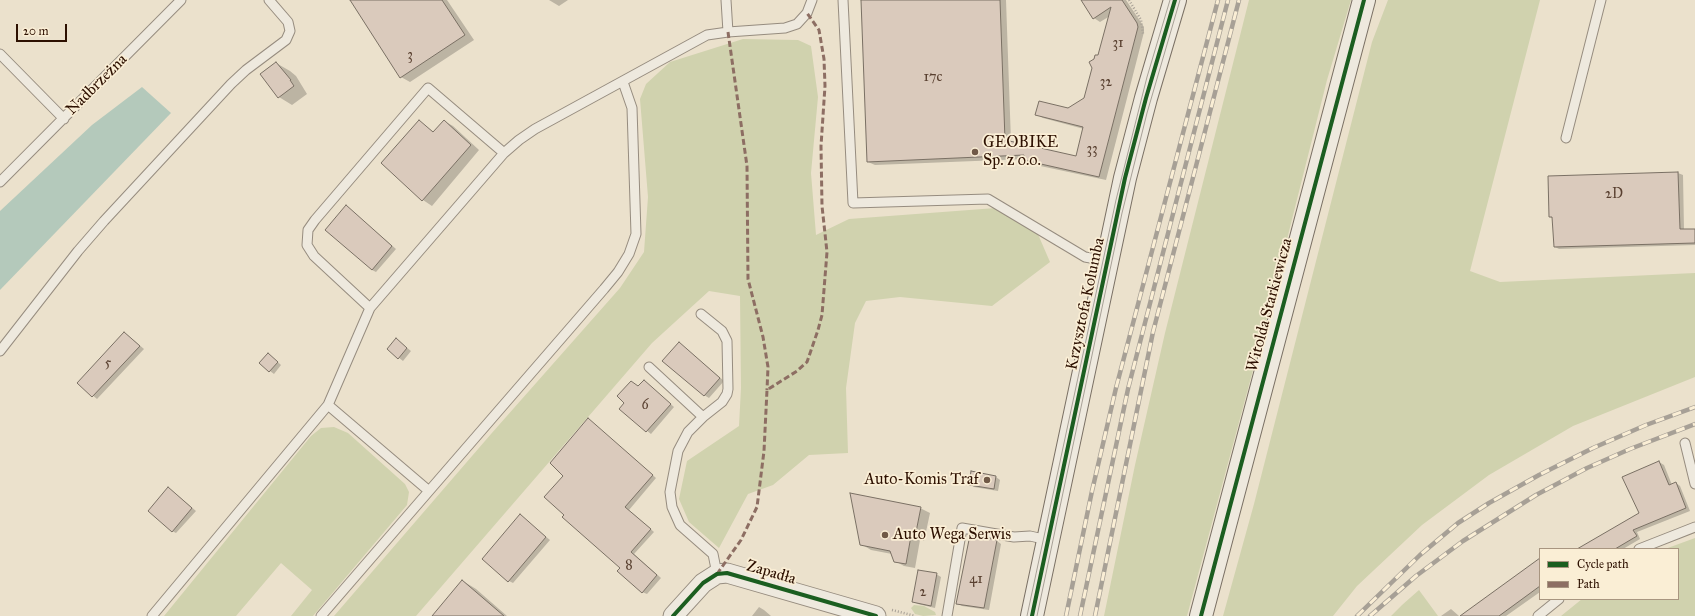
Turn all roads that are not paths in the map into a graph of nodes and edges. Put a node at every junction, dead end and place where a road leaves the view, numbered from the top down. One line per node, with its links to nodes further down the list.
1 (181, 0): 12 (lane, Nadbrzeżna)
2 (269, 0): 19 (lane)
3 (726, 0): 9 (lane)
4 (812, 0): 9 (lane)
5 (843, 0): 16 (lane)
6 (1364, 0): 37 (street, Witolda Starkiewicza)
7 (1601, 0): 13 (lane)
8 (1170, 1): 16 (street, Krzysztofa Kolumba)
9 (728, 32): 11 (lane)
10 (0, 54): 12 (lane, Nadbrzeżna)
11 (623, 82): 14 (lane); 25 (lane)
12 (64, 119): 15 (lane, Nadbrzeżna)
13 (1566, 138)
14 (504, 153): 17 (lane); 17 (lane)
15 (0, 182)
16 (1107, 261): 27 (street, Krzysztofa Kolumba)
17 (370, 308): 21 (lane)
18 (701, 314): 22 (lane)
19 (0, 351)
20 (648, 366): 22 (lane)
21 (328, 405): 25 (lane); 31 (lane)
22 (703, 417): 29 (lane)
23 (1685, 443): 24 (lane)
24 (1695, 484)
25 (429, 491): 32 (lane)
26 (1695, 527): 28 (lane)
27 (1048, 540): 35 (lane); 36 (street, Krzysztofa Kolumba)
28 (1641, 548)
29 (717, 574): 33 (street); 34 (street, Zapadła)
30 (1557, 600): 38 (lane)
31 (152, 616)
32 (321, 616)
33 (673, 616)
34 (876, 616)
35 (947, 616)
36 (1032, 616)
37 (1200, 616)
38 (1538, 616)

